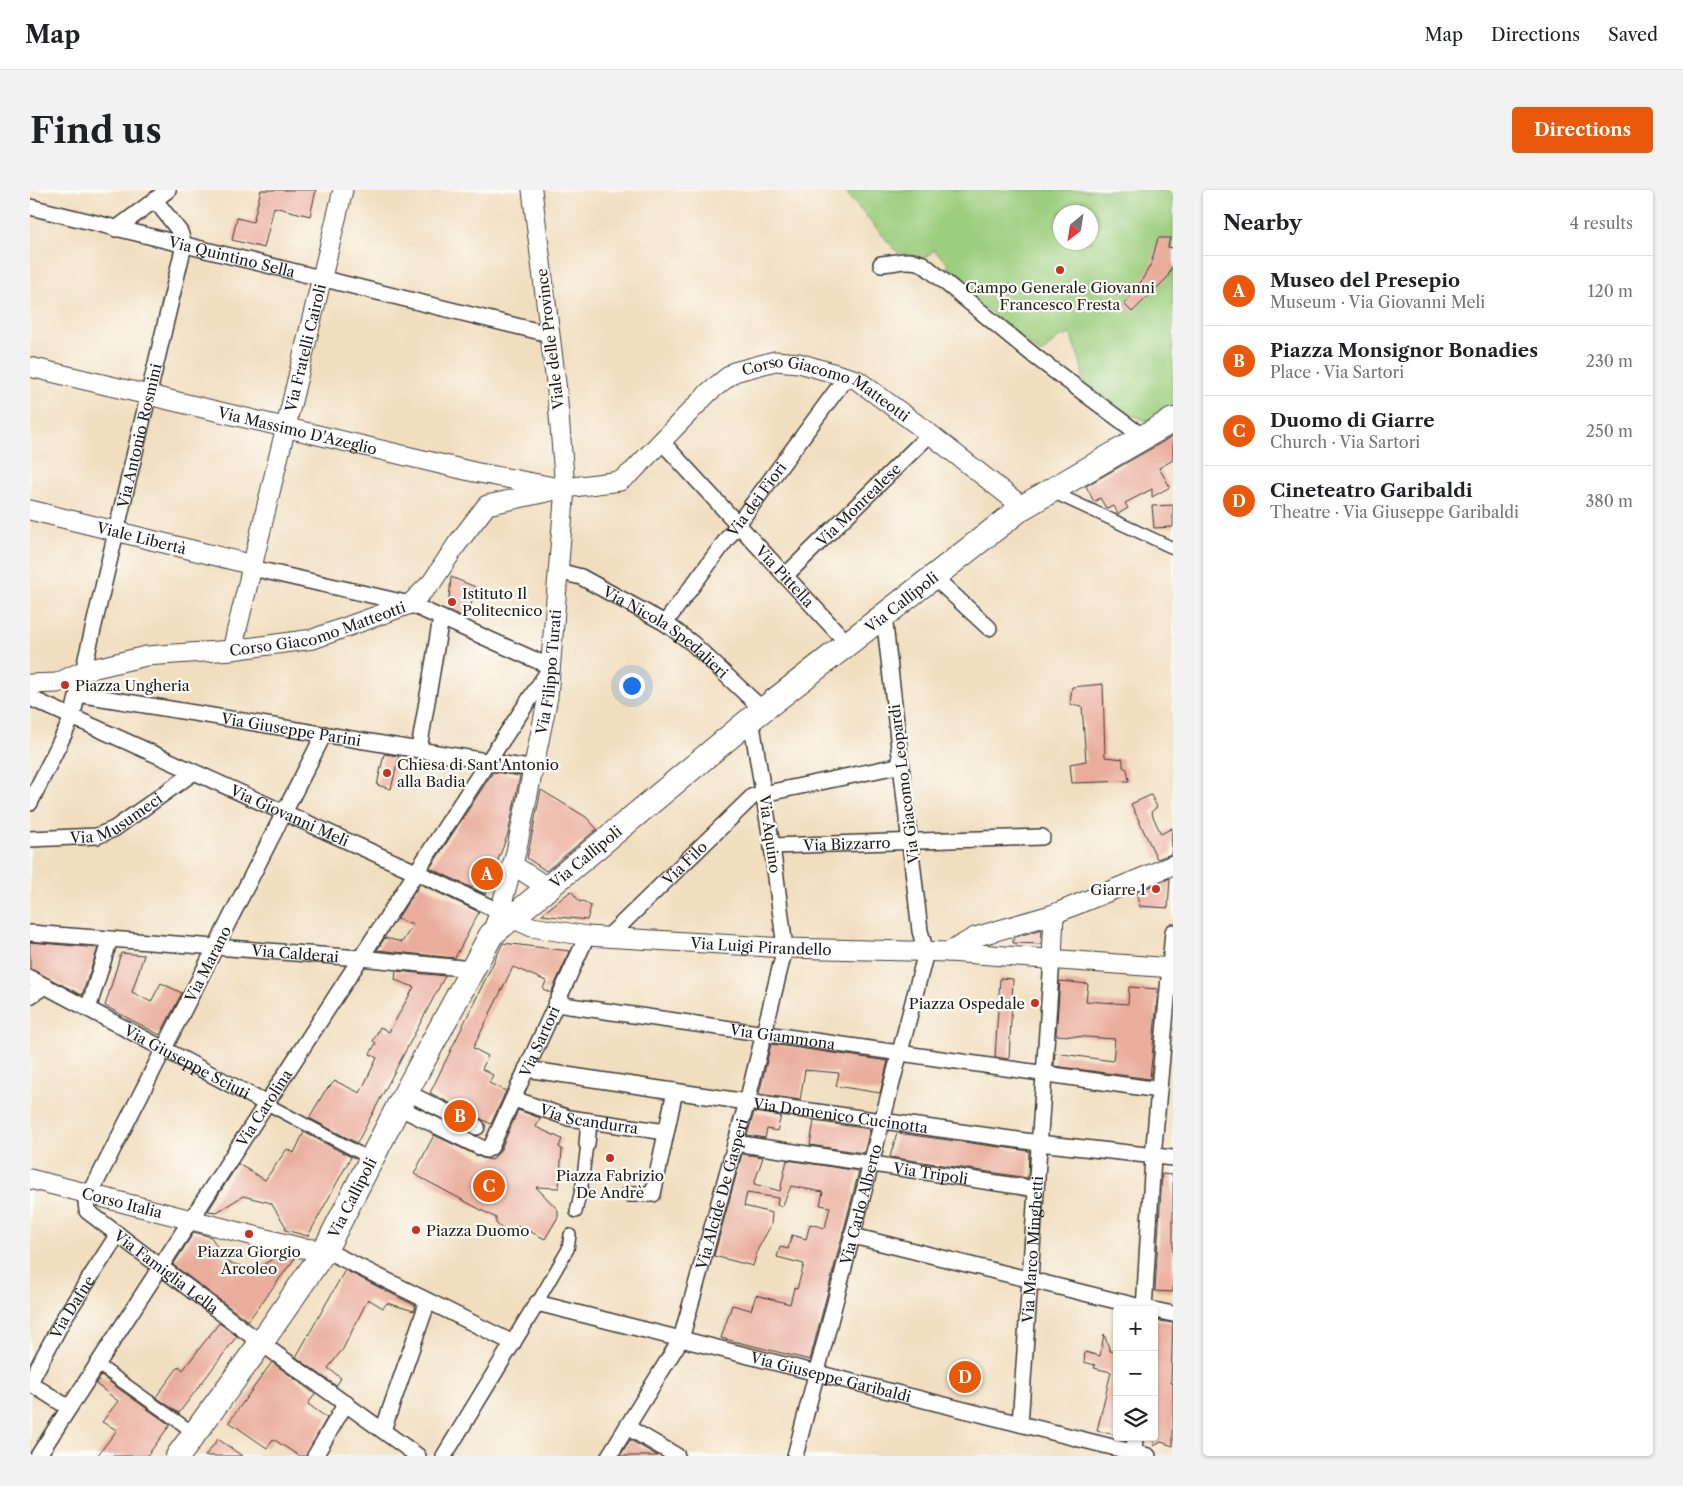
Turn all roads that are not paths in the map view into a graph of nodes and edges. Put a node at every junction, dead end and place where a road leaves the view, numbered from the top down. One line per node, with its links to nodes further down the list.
1 (168, 190): 4 (street)
2 (343, 190): 9 (street, Via Fratelli Cairoli)
3 (532, 190): 10 (street, Viale delle Province)
4 (155, 200): 6 (street); 7 (street)
5 (30, 207): 6 (street, Via Quintino Sella)
6 (116, 229): 7 (street, Via Quintino Sella)
7 (184, 245): 9 (street, Via Quintino Sella); 13 (street, Via Antonio Rosmini)
8 (881, 264): 17 (street)
9 (322, 278): 10 (street, Via Quintino Sella); 15 (street, Via Fratelli Cairoli)
10 (549, 334): 20 (street, Viale delle Province)
11 (30, 366): 13 (street, Via Massimo D'Azeglio)
12 (847, 376): 16 (street, Corso Giacomo Matteotti); 18 (street, Corso Giacomo Matteotti); 25 (street, Via dei Fiori)
13 (149, 396): 15 (street, Via Massimo D'Azeglio); 26 (street, Via Antonio Rosmini)
14 (1173, 420): 17 (main road, Via Callipoli)
15 (286, 427): 19 (street, Via Massimo D'Azeglio); 28 (street, Via Fratelli Cairoli)
16 (930, 434): 23 (street, Corso Giacomo Matteotti); 30 (street, Via Monrealese)
17 (1143, 437): 21 (main road, Via Callipoli)
18 (662, 442): 20 (street, Corso Giacomo Matteotti); 25 (street, Via Pittella)
19 (474, 472): 20 (street, Via Massimo D'Azeglio); 22 (street)
20 (565, 488): 22 (street, Corso Giacomo Matteotti); 29 (street, Via Filippo Turati)
21 (1051, 490): 23 (main road, Via Callipoli); 27 (street)
22 (487, 505): 33 (street, Corso Giacomo Matteotti)
23 (1023, 507): 31 (main road, Via Callipoli)
24 (30, 510): 26 (street, Viale Libertà)
25 (738, 524): 30 (street, Via Pittella); 37 (street, Via dei Fiori)
26 (116, 531): 28 (street, Viale Libertà); 41 (street, Via Antonio Rosmini)
27 (1173, 548)
28 (252, 567): 32 (street, Viale Libertà); 40 (street, Via Fratelli Cairoli)
29 (558, 571): 37 (street, Via Nicola Spedalieri); 42 (street, Via Filippo Turati)
30 (786, 575): 39 (street, Via Pittella)
31 (934, 577): 34 (main road, Via Callipoli); 38 (street)
32 (369, 596): 33 (street, Viale Libertà); 36 (street)
33 (410, 604): 35 (street, Viale Libertà); 36 (street, Corso Giacomo Matteotti)
34 (884, 616): 39 (main road, Via Callipoli); 51 (street, Via Giacomo Leopardi)
35 (441, 618): 42 (street, Viale Libertà); 49 (street)
36 (363, 622): 40 (street, Corso Giacomo Matteotti)
37 (665, 623): 46 (street, Via Nicola Spedalieri)
38 (989, 628)
39 (848, 644): 46 (main road, Via Callipoli)
40 (232, 650): 41 (street, Corso Giacomo Matteotti)
41 (90, 664): 43 (street, Corso Giacomo Matteotti); 44 (street, Via Antonio Rosmini)
42 (551, 667): 50 (street, Via Carolina); 52 (street, Via Filippo Turati)
43 (30, 684)
44 (78, 694): 47 (street, Via Antonio Rosmini); 48 (street, Via Giuseppe Parini)
45 (30, 698): 47 (street, Via Giovanni Meli)
46 (757, 714): 54 (street, Via Aquino); 64 (main road, Via Callipoli)
47 (72, 723): 53 (street, Via Giovanni Meli); 55 (street, Via Antonio Rosmini)
48 (324, 734): 49 (street, Via Giuseppe Parini); 56 (street, Via Marano)
49 (419, 749): 50 (street, Via Giuseppe Parini)
50 (488, 760): 52 (street, Via Giuseppe Parini); 63 (street, Via Carolina)
51 (902, 765): 54 (street, Via Filo); 59 (street, Via Giacomo Leopardi)
52 (535, 769): 61 (street, Via Filippo Turati)
53 (193, 773): 56 (street, Via Giovanni Meli); 58 (street, Via Musumeci)
54 (764, 794): 60 (street, Via Aquino); 70 (street, Via Filo)
55 (30, 803)
56 (284, 814): 63 (street, Via Giovanni Meli); 72 (street, Via Marano)
57 (1042, 837): 59 (street, Via Bizzarro)
58 (30, 839)
59 (911, 842): 60 (street, Via Bizzarro); 74 (street, Via Giacomo Leopardi)
60 (772, 846): 73 (street, Via Aquino)
61 (514, 859): 64 (street); 66 (street, Via Filippo Turati)
62 (1173, 865): 65 (street)
63 (416, 872): 66 (street, Via Giovanni Meli); 76 (street, Via Carolina)
64 (547, 887): 66 (main road, Via Callipoli)
65 (1054, 914): 75 (street); 77 (street)
66 (506, 915): 69 (street, Via Luigi Pirandello); 79 (main road, Via Callipoli)
67 (1173, 932): 78 (street)
68 (30, 933): 71 (street, Via Calderai)
69 (587, 936): 70 (street, Via Luigi Pirandello); 83 (street, Via Sartori)
70 (607, 938): 73 (street, Via Luigi Pirandello)
71 (110, 939): 72 (street, Via Calderai); 84 (street)
72 (217, 947): 76 (street, Via Calderai); 86 (street, Via Marano)
73 (785, 948): 74 (street, Via Luigi Pirandello); 85 (street, Via Alcide De Gasperi)
74 (926, 952): 75 (street, Via Luigi Pirandello); 87 (street, Via Carlo Alberto)
75 (949, 952): 77 (street, Via Luigi Pirandello)
76 (360, 958): 79 (street, Via Calderai); 95 (street, Via Carolina)
77 (1055, 960): 78 (street, Via Luigi Pirandello); 89 (street, Via Marco Minghetti)
78 (1171, 968): 90 (street)
79 (472, 969): 92 (main road, Via Callipoli)
80 (30, 978): 81 (street, Via Giuseppe Sciuti)
81 (45, 986): 82 (street); 84 (street, Via Giuseppe Sciuti)
82 (30, 996)
83 (556, 1004): 85 (street, Via Giammona); 88 (street, Via Sartori)
84 (88, 1009): 86 (street, Via Giuseppe Sciuti)
85 (765, 1034): 87 (street, Via Giammona); 94 (street, Via Alcide De Gasperi)
86 (164, 1049): 95 (street, Via Giuseppe Sciuti); 109 (street, Via Marano)
87 (902, 1054): 89 (street, Via Giammona); 97 (street, Via Carlo Alberto)
88 (526, 1069): 91 (street, Via Domenico Cucinotta); 93 (street, Via Sartori)
89 (1044, 1074): 90 (street); 101 (street, Via Marco Minghetti)
90 (1159, 1090): 103 (street)
91 (675, 1091): 94 (street, Via Domenico Cucinotta); 99 (street)
92 (402, 1099): 93 (street, Via Sartori); 98 (street); 105 (main road, Via Callipoli)
93 (514, 1099): 96 (street, Via Scandurra)
94 (747, 1102): 97 (street, Via Domenico Cucinotta); 100 (street, Via Alcide De Gasperi)
95 (267, 1104): 105 (street, Via Giuseppe Sciuti); 112 (street, Via Carolina)
96 (589, 1121): 99 (street, Via Scandurra); 102 (street)
97 (884, 1121): 101 (street, Via Domenico Cucinotta); 106 (street, Via Carlo Alberto)
98 (477, 1127)
99 (666, 1132): 110 (street)
100 (735, 1142): 106 (street, Via Tripoli); 125 (street, Via Alcide De Gasperi)
101 (1039, 1143): 103 (street, Via Domenico Cucinotta); 108 (street, Via Marco Minghetti)
102 (587, 1144): 111 (street)
103 (1153, 1157): 104 (street, Via Domenico Cucinotta); 122 (street)
104 (1173, 1158)
105 (370, 1159): 116 (main road, Via Callipoli)
106 (872, 1164): 108 (street, Via Tripoli); 115 (street, Via Carlo Alberto)
107 (30, 1179): 109 (street, Corso Italia)
108 (1036, 1189): 118 (street, Via Marco Minghetti)
109 (92, 1194): 112 (street, Corso Italia); 113 (street, Via Famiglia Lella)
110 (628, 1194)
111 (576, 1212)
112 (190, 1219): 116 (street, Corso Italia); 117 (street, Via Carolina)
113 (118, 1234): 117 (street, Via Famiglia Lella); 130 (street, Via Dafne)
114 (570, 1236): 119 (street)
115 (853, 1236): 118 (street); 129 (street, Via Carlo Alberto)
116 (325, 1250): 120 (street); 126 (main road, Via Callipoli)
117 (160, 1267): 126 (street, Via Famiglia Lella); 128 (street, Via Carolina)
118 (1030, 1279): 121 (street); 133 (street, Via Marco Minghetti)
119 (537, 1302): 125 (street, Via Giuseppe Garibaldi); 127 (street)
120 (427, 1305): 127 (street); 135 (street)
121 (1137, 1306)
122 (1149, 1306)
123 (1158, 1311): 124 (street)
124 (1173, 1314)
125 (681, 1339): 129 (street, Via Giuseppe Garibaldi); 134 (street, Via Alcide De Gasperi)
126 (261, 1343): 131 (street, Via Famiglia Lella); 136 (main road, Via Callipoli)
127 (511, 1347): 142 (street)
128 (96, 1364): 132 (street, Via Carolina); 136 (street)
129 (817, 1373): 133 (street, Via Giuseppe Garibaldi); 145 (street, Via Carlo Alberto)
130 (30, 1382): 132 (street, Via Dafne)
131 (346, 1403): 135 (street, Via Famiglia Lella); 140 (street)
132 (69, 1408): 138 (street, Via Carolina)
133 (1020, 1424): 137 (street, Via Giuseppe Garibaldi)
134 (627, 1427): 143 (street, Via Alcide De Gasperi); 144 (street)
135 (383, 1430): 141 (street, Via Famiglia Lella)
136 (194, 1434): 139 (main road, Via Callipoli)
137 (1135, 1449)
138 (38, 1456)
139 (178, 1456)
140 (315, 1456)
141 (418, 1456)
142 (444, 1456)
143 (609, 1456)
144 (677, 1456)
145 (795, 1456)

